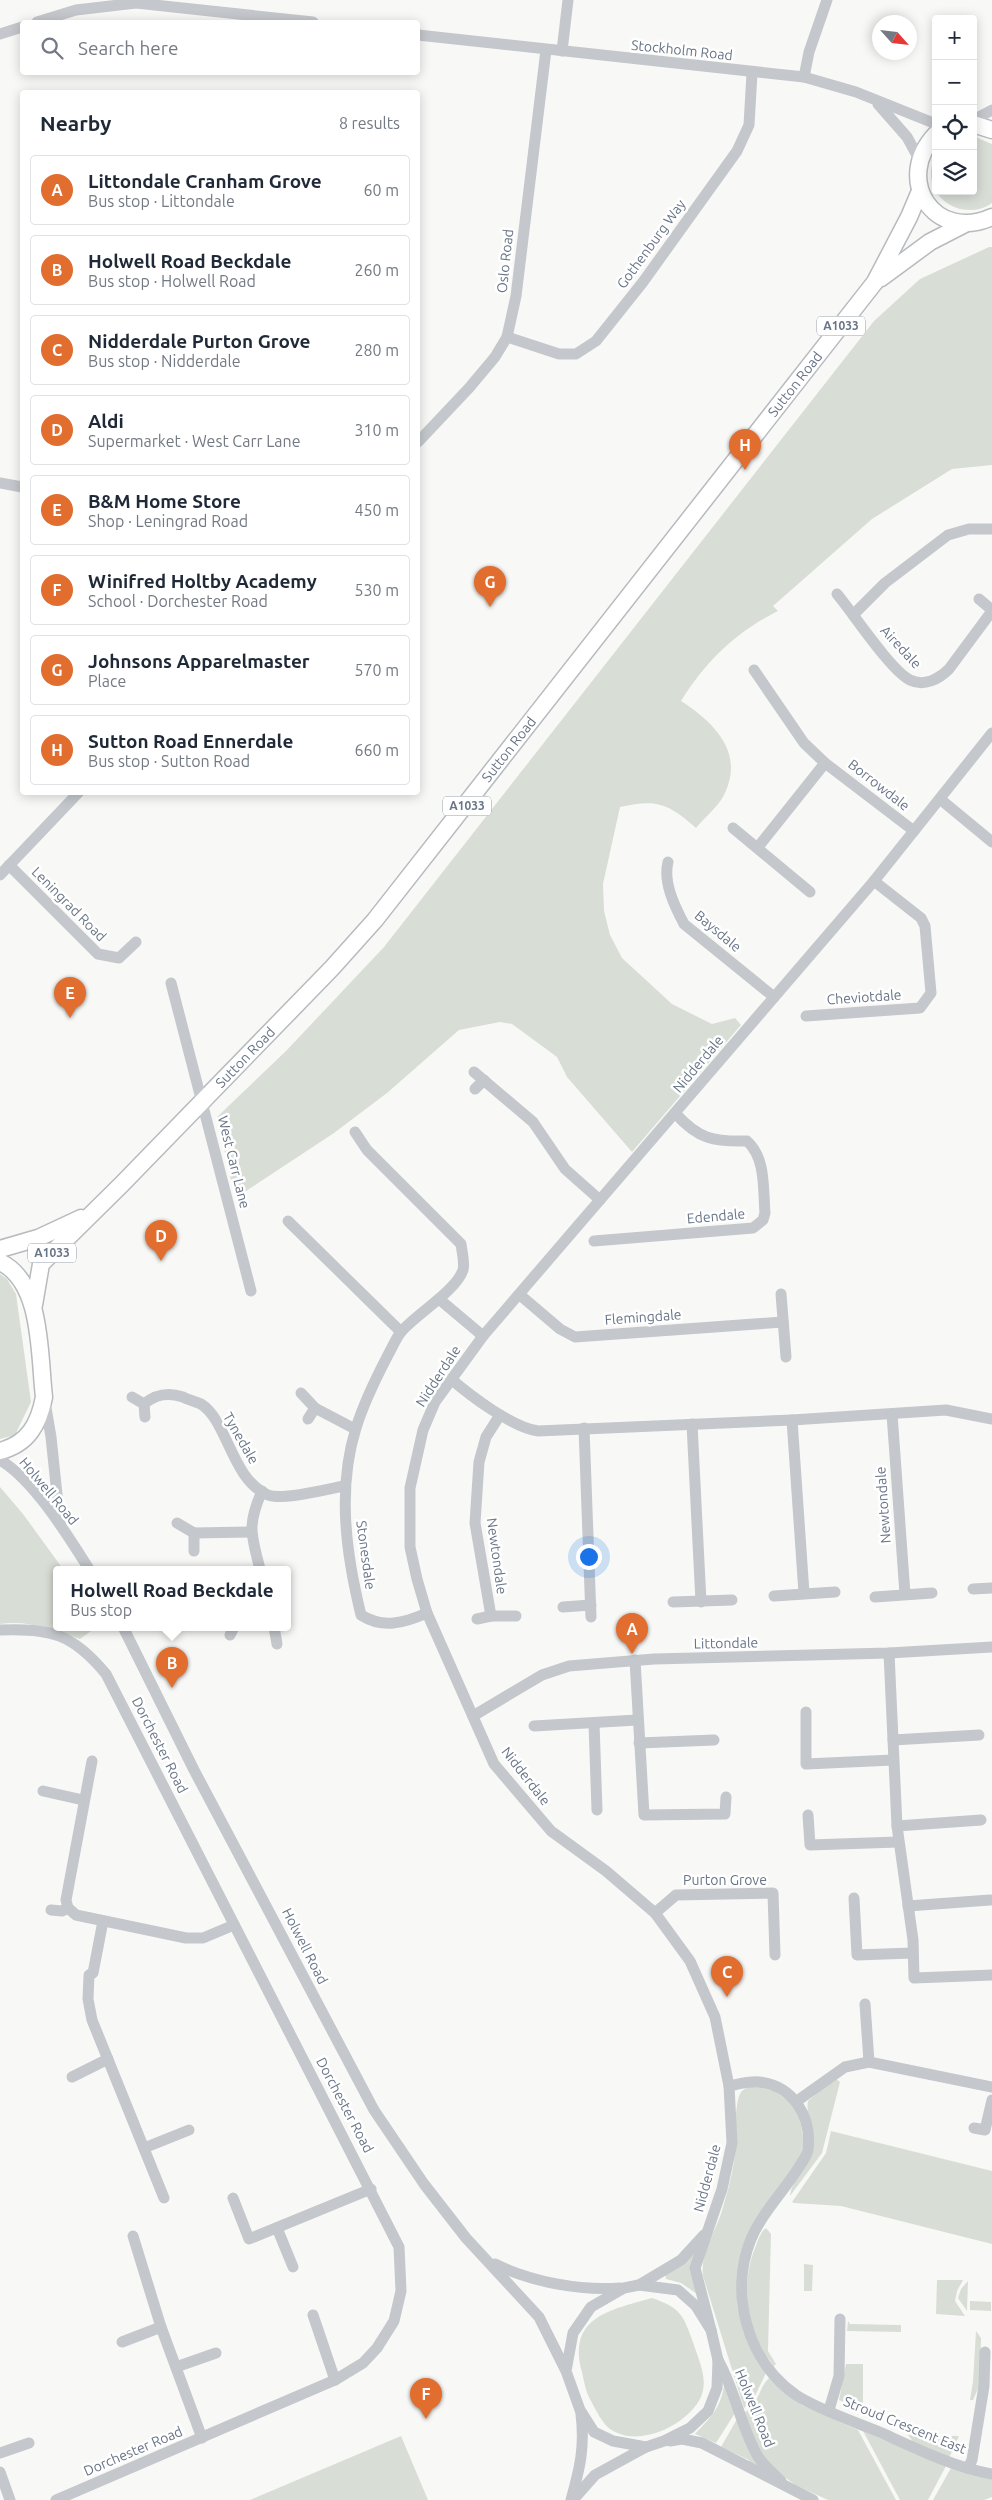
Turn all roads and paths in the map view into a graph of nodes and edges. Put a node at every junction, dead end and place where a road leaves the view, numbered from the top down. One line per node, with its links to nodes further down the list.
1 (568, 0): 9 (street)
2 (827, 0): 11 (street)
3 (44, 20): 4 (street)
4 (293, 20)
5 (20, 28): 6 (street)
6 (0, 34)
7 (420, 35): 8 (street, Stockholm Road)
8 (546, 50): 9 (street, Stockholm Road); 24 (street, Oslo Road)
9 (562, 51): 10 (street, Stockholm Road)
10 (752, 73): 11 (street, Stockholm Road); 24 (street, Gothenburg Way)
11 (804, 78): 12 (street, Stockholm Road)
12 (877, 102): 15 (street, Stockholm Road); 19 (street)
13 (992, 110): 14 (street)
14 (977, 118)
15 (932, 123)
16 (977, 125): 17 (highway)
17 (992, 130)
18 (932, 138): 19 (highway)
19 (919, 159): 20 (highway)
20 (920, 192): 22 (highway); 23 (highway, A1033)
21 (992, 218): 22 (highway)
22 (965, 224): 23 (highway, A1033)
23 (875, 282): 54 (highway, Sutton Road / A1033)
24 (507, 337): 25 (street, Oslo Road)
25 (420, 440)
26 (0, 483): 27 (street)
27 (20, 487)
28 (992, 529): 32 (street)
29 (837, 594): 32 (street, Airedale)
30 (979, 599): 31 (street, Airedale)
31 (992, 611): 32 (street, Airedale)
32 (854, 614)
33 (755, 679): 35 (street, Borrowdale)
34 (992, 733): 37 (street, Nidderdale)
35 (825, 762): 39 (street, Borrowdale); 41 (street)
36 (76, 795): 42 (street)
37 (940, 799): 39 (street, Nidderdale); 40 (street)
38 (733, 828): 41 (street)
39 (914, 830): 45 (street, Nidderdale)
40 (992, 842)
41 (758, 847): 46 (street)
42 (9, 865): 44 (street); 47 (street, Leningrad Road)
43 (663, 869): 49 (street, Baysdale)
44 (0, 875)
45 (874, 881): 49 (street, Nidderdale); 50 (street, Cheviotdale)
46 (810, 892)
47 (136, 942)
48 (171, 983): 54 (street, West Carr Lane)
49 (774, 997): 55 (street, Nidderdale)
50 (806, 1016)
51 (474, 1072): 52 (street)
52 (484, 1080): 53 (street); 57 (street)
53 (475, 1090)
54 (202, 1101): 58 (highway, Sutton Road / A1033); 63 (street, West Carr Lane)
55 (675, 1113): 57 (street, Nidderdale); 60 (street, Edendale)
56 (355, 1132): 66 (street, Stonesdale)
57 (600, 1200): 65 (street, Nidderdale)
58 (92, 1214): 61 (highway, A1033); 67 (highway, A1033)
59 (288, 1221): 69 (street)
60 (594, 1241)
61 (0, 1249)
62 (0, 1262): 67 (highway)
63 (251, 1291)
64 (781, 1294): 68 (street)
65 (520, 1295): 68 (street, Flemingdale); 70 (street, Nidderdale)
66 (439, 1299): 69 (street, Stonesdale); 70 (street)
67 (34, 1305): 75 (highway)
68 (783, 1322): 71 (street)
69 (401, 1332): 86 (street, Stonesdale)
70 (483, 1336): 72 (street, Nidderdale)
71 (786, 1358)
72 (451, 1379): 79 (street); 110 (street, Nidderdale)
73 (301, 1393): 77 (street)
74 (132, 1396): 76 (street)
75 (44, 1398): 87 (highway); 91 (street)
76 (144, 1404): 80 (street); 90 (street, Tynedale)
77 (315, 1408): 81 (street); 86 (street)
78 (892, 1414): 82 (street); 83 (street); 103 (street, Newtondale)
79 (500, 1415): 85 (street); 111 (street, Newtondale)
80 (145, 1417)
81 (308, 1419)
82 (992, 1419)
83 (792, 1420): 84 (street); 100 (street)
84 (692, 1424): 85 (street); 108 (street)
85 (584, 1428): 109 (street)
86 (355, 1429): 89 (street, Stonesdale)
87 (0, 1451)
88 (0, 1460): 91 (street, Holwell Road)
89 (344, 1486): 90 (street); 110 (street, Stonesdale)
90 (262, 1491): 93 (street)
91 (60, 1523): 96 (street, Holwell Road)
92 (178, 1523): 94 (street)
93 (250, 1532): 94 (street); 97 (street)
94 (194, 1533): 95 (street)
95 (194, 1551)
96 (87, 1566)
97 (259, 1566)
98 (973, 1588): 99 (street)
99 (992, 1588)
100 (804, 1592): 101 (street); 104 (street)
101 (835, 1592)
102 (932, 1593): 103 (street)
103 (905, 1594): 105 (street)
104 (774, 1596)
105 (874, 1597)
106 (732, 1600): 108 (street)
107 (673, 1602): 108 (street)
108 (701, 1602)
109 (563, 1607)
110 (427, 1613): 122 (street, Nidderdale)
111 (491, 1616): 112 (street, Newtondale); 113 (street, Newtondale)
112 (516, 1616)
113 (477, 1619)
114 (0, 1630): 147 (street, Dorchester Road)
115 (125, 1631): 168 (street, Holwell Road)
116 (275, 1631): 117 (street)
117 (277, 1644)
118 (992, 1647): 119 (street, Littondale)
119 (889, 1653): 120 (street, Littondale); 128 (street)
120 (635, 1660): 122 (street, Littondale); 123 (street)
121 (806, 1712): 130 (street)
122 (473, 1716): 145 (street, Nidderdale)
123 (637, 1720): 125 (street); 129 (street)
124 (540, 1722): 125 (street)
125 (594, 1723): 135 (street)
126 (979, 1736): 128 (street)
127 (714, 1740): 129 (street)
128 (893, 1740): 130 (street)
129 (639, 1744): 133 (street)
130 (893, 1760): 138 (street)
131 (92, 1761): 134 (street)
132 (44, 1791): 134 (street)
133 (726, 1797)
134 (83, 1800): 143 (street)
135 (597, 1810)
136 (808, 1815): 139 (street)
137 (981, 1820): 138 (street)
138 (897, 1826): 139 (street)
139 (898, 1842): 142 (street)
140 (854, 1898): 148 (street)
141 (990, 1900): 142 (street)
142 (908, 1906): 148 (street)
143 (68, 1908): 144 (street); 146 (street)
144 (50, 1910)
145 (655, 1914): 149 (street, Purton Grove); 155 (street, Nidderdale)
146 (103, 1921): 147 (street); 152 (street)
147 (234, 1925): 162 (street, Dorchester Road)
148 (912, 1953): 150 (street)
149 (775, 1955)
150 (992, 1975)
151 (865, 2004): 153 (street)
152 (108, 2059): 154 (street); 161 (street)
153 (869, 2062): 156 (street); 158 (street)
154 (72, 2077)
155 (729, 2086): 158 (street, Stroud Crescent East); 166 (street, Nidderdale)
156 (992, 2087)
157 (992, 2100): 159 (street)
158 (796, 2101): 184 (street, Stroud Crescent East)
159 (974, 2128)
160 (188, 2130): 161 (street)
161 (144, 2148): 163 (street)
162 (371, 2189): 165 (street); 182 (street, Dorchester Road)
163 (164, 2198)
164 (233, 2198): 165 (street)
165 (277, 2228): 169 (street)
166 (707, 2232): 170 (street, Nidderdale); 175 (street, Nidderdale)
167 (133, 2236): 174 (street)
168 (489, 2261): 171 (street, Holwell Road); 181 (street, Holwell Road)
169 (293, 2267)
170 (639, 2285): 171 (street); 175 (street)
171 (624, 2288): 181 (street)
172 (313, 2315): 182 (street)
173 (840, 2319): 184 (street, Stroud Crescent East)
174 (161, 2327): 176 (street); 180 (street)
175 (711, 2330): 179 (street)
176 (122, 2342)
177 (985, 2352): 190 (street, Stroud Crescent East)
178 (216, 2353): 180 (street)
179 (718, 2360): 186 (street); 193 (street, Holwell Road)
180 (176, 2367): 185 (street)
181 (566, 2371): 183 (street)
182 (335, 2380): 185 (street, Dorchester Road)
183 (580, 2410): 188 (street); 196 (street)
184 (829, 2410): 190 (street, Stroud Crescent East)
185 (202, 2438): 195 (street, Dorchester Road)
186 (664, 2441): 188 (street); 193 (street, Holwell Road)
187 (29, 2443): 189 (street)
188 (646, 2447): 196 (street)
189 (0, 2453)
190 (968, 2468): 192 (street, Stroud Crescent East)
191 (0, 2472): 194 (street)
192 (992, 2474)
193 (787, 2488): 197 (street, Holwell Road)
194 (10, 2500)
195 (56, 2500)
196 (572, 2500)
197 (813, 2500)

